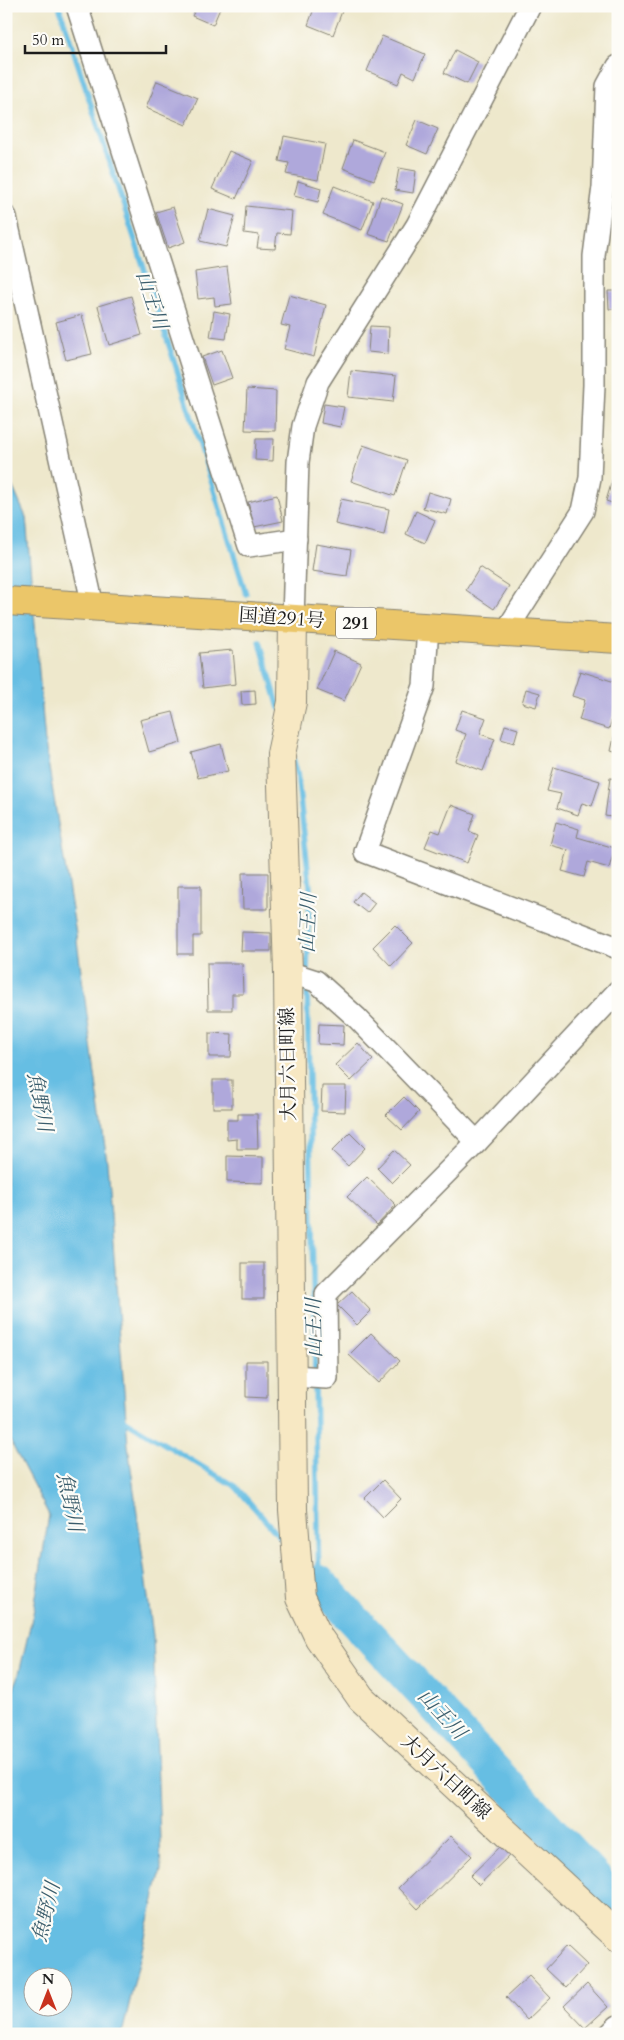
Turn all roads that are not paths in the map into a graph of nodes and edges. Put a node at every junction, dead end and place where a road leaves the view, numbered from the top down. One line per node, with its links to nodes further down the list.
1 (77, 6): 5 (street)
2 (530, 6): 5 (street)
3 (618, 66): 10 (street)
4 (6, 217): 7 (street)
5 (296, 539): 8 (street)
6 (6, 601): 7 (highway, 国道291号 / 291)
7 (88, 605): 8 (highway, 国道291号 / 291)
8 (293, 619): 9 (highway, 国道291号 / 291); 13 (main road, 大月六日町線)
9 (428, 627): 10 (highway, 国道291号 / 291); 12 (street)
10 (506, 630): 11 (highway, 国道291号 / 291)
11 (618, 639)
12 (618, 948)
13 (288, 972): 15 (street); 16 (main road, 大月六日町線)
14 (618, 990): 15 (street)
15 (477, 1142): 16 (street)
16 (291, 1376): 17 (main road, 大月六日町線)
17 (618, 1937)
18 (618, 2026): 19 (street)
19 (610, 2034)

